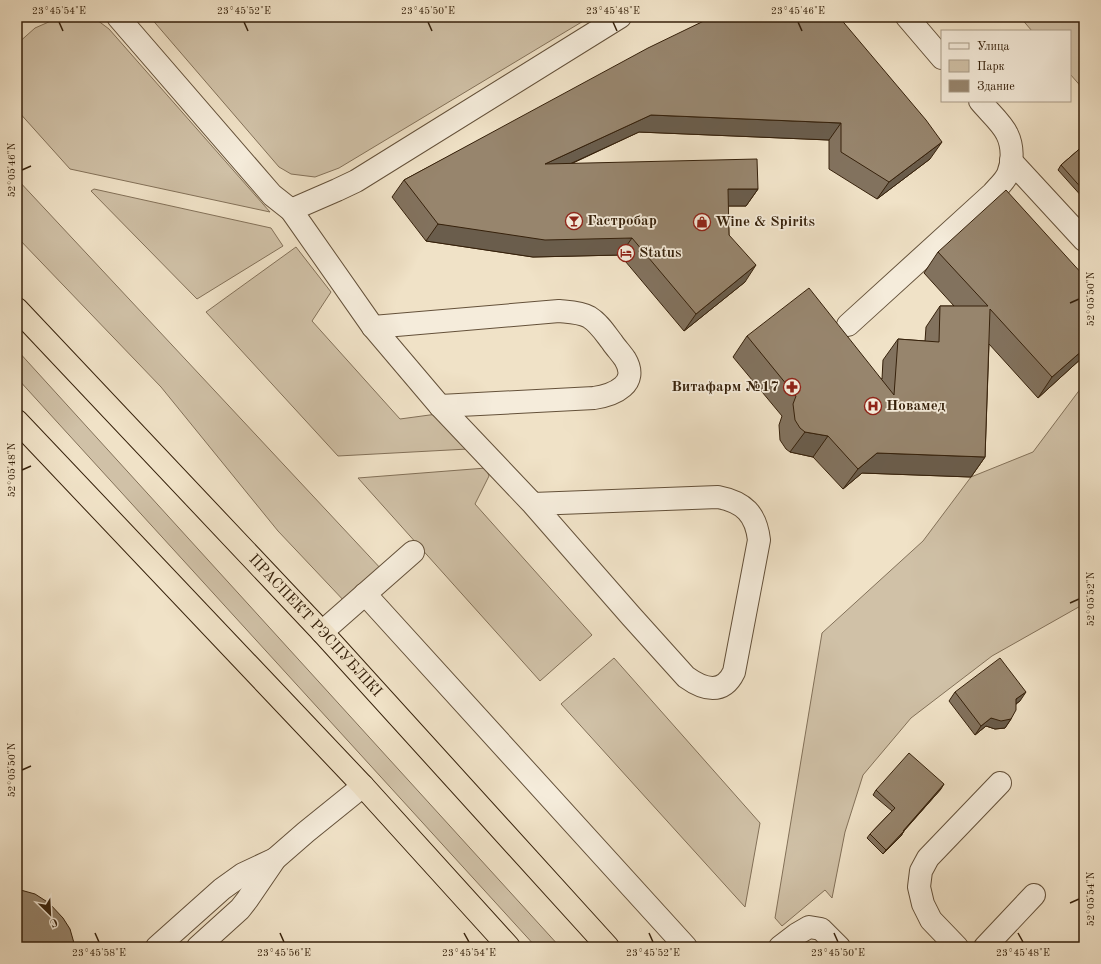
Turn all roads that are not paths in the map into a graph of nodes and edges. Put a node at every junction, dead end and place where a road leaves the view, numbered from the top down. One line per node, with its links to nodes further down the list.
1 (118, 17): 7 (lane)
2 (620, 17): 7 (lane)
3 (907, 17): 4 (lane)
4 (941, 57)
5 (981, 102): 6 (lane)
6 (1011, 161): 8 (lane); 10 (lane)
7 (291, 210): 11 (lane)
8 (1084, 240)
9 (17, 309): 17 (highway, ПРАСПЕКТ РЭСПУБЛІКІ)
10 (848, 325)
11 (373, 327): 12 (lane); 12 (lane)
12 (440, 406): 14 (lane)
13 (17, 421): 19 (highway)
14 (533, 504): 14 (lane)
15 (413, 552): 16 (lane)
16 (365, 594): 17 (lane); 26 (lane)
17 (322, 632): 25 (highway, ПРАСПЕКТ РЭСПУБЛІКІ)
18 (1000, 783): 29 (lane)
19 (363, 786): 20 (lane); 24 (highway)
20 (275, 859): 22 (lane); 23 (lane)
21 (1034, 895): 30 (lane)
22 (157, 947)
23 (198, 947)
24 (509, 947)
25 (608, 947)
26 (686, 947)
27 (780, 947): 28 (lane)
28 (839, 947)
29 (957, 947)
30 (985, 947)

